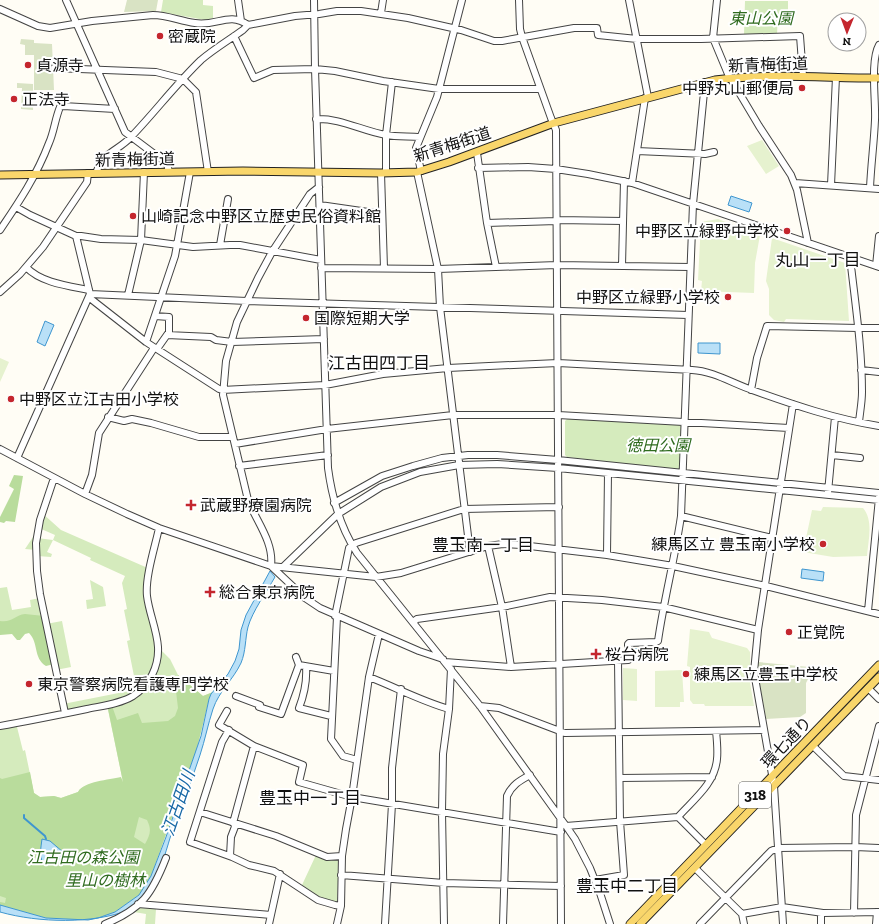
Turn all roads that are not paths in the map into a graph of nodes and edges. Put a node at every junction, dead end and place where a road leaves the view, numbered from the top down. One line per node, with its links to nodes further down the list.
1 (66, 0): 13 (street)
2 (238, 0): 12 (street)
3 (314, 0): 11 (street)
4 (383, 0): 10 (street)
5 (462, 0): 15 (street)
6 (519, 0): 17 (street)
7 (629, 0): 19 (street)
8 (717, 0): 18 (street)
9 (0, 9): 13 (street)
10 (381, 13): 11 (street); 15 (street)
11 (313, 15): 14 (street); 22 (street)
12 (240, 21): 13 (street); 14 (street)
13 (77, 24): 23 (street)
14 (248, 25): 16 (street)
15 (454, 29): 17 (street); 31 (street)
16 (234, 36): 22 (street); 27 (street)
17 (522, 37): 19 (street); 32 (street)
18 (713, 38): 19 (street); 24 (street); 25 (street)
19 (637, 39): 33 (street)
20 (879, 45): 28 (street)
21 (54, 68): 23 (street)
22 (315, 69): 29 (street); 35 (street)
23 (97, 70): 27 (street); 34 (street)
24 (730, 76): 25 (main road, 新青梅街道); 30 (main road, 新青梅街道); 59 (street)
25 (803, 76): 26 (main road, 新青梅街道)
26 (836, 77): 28 (main road, 新青梅街道); 60 (street)
27 (183, 78): 38 (street); 50 (street)
28 (877, 78): 62 (street)
29 (392, 82): 31 (street); 37 (street)
30 (705, 82): 33 (main road, 新青梅街道); 43 (street)
31 (439, 89): 32 (street); 39 (street)
32 (540, 89): 36 (street)
33 (646, 98): 36 (main road, 新青梅街道); 40 (street)
34 (115, 109): 38 (street); 55 (street)
35 (316, 119): 37 (street); 51 (street)
36 (554, 123): 41 (main road, 新青梅街道); 45 (street)
37 (386, 136): 39 (street); 54 (street)
38 (131, 137): 48 (street); 53 (street)
39 (420, 137): 46 (street)
40 (637, 151): 43 (street); 58 (street)
41 (477, 152): 44 (street); 46 (main road, 新青梅街道)
42 (714, 152): 43 (street)
43 (698, 154): 65 (street)
44 (478, 168): 45 (street); 71 (street)
45 (556, 169): 57 (street); 69 (street)
46 (419, 171): 54 (main road, 新青梅街道); 91 (street)
47 (144, 172): 48 (main road, 新青梅街道); 53 (main road, 新青梅街道); 76 (street)
48 (169, 172): 49 (main road, 新青梅街道)
49 (190, 172): 50 (main road, 新青梅街道); 78 (street)
50 (208, 172): 51 (main road, 新青梅街道)
51 (319, 172): 54 (main road, 新青梅街道); 61 (street)
52 (88, 173): 53 (main road, 新青梅街道); 55 (main road, 新青梅街道); 72 (street)
53 (96, 173)
54 (383, 173): 68 (street)
55 (35, 174): 56 (main road, 新青梅街道); 67 (street)
56 (0, 175)
57 (624, 181): 58 (street); 70 (street)
58 (632, 183): 65 (street)
59 (795, 183): 60 (street); 77 (street)
60 (831, 185): 62 (street)
61 (319, 187): 66 (street); 80 (street)
62 (870, 188): 63 (street)
63 (879, 189)
64 (228, 199): 79 (street)
65 (694, 204): 77 (street); 88 (street)
66 (320, 205): 68 (street); 82 (street)
67 (16, 207): 72 (street); 73 (street)
68 (382, 214): 90 (street)
69 (557, 220): 70 (street); 71 (street); 83 (street)
70 (623, 221): 84 (street)
71 (487, 223): 87 (street)
72 (57, 227): 74 (street); 86 (street)
73 (0, 230)
74 (76, 236): 76 (street); 93 (street)
75 (879, 236): 85 (street)
76 (141, 240): 78 (street); 94 (street)
77 (808, 243): 81 (street)
78 (178, 245): 79 (street); 95 (street)
79 (220, 245): 80 (street)
80 (272, 252): 82 (street); 96 (street)
81 (850, 257): 85 (street); 102 (street)
82 (321, 260): 89 (street)
83 (557, 265): 84 (street); 87 (street); 99 (street)
84 (622, 266): 88 (street)
85 (878, 266)
86 (26, 267): 92 (street); 93 (street)
87 (496, 267): 91 (street)
88 (690, 267): 100 (street)
89 (322, 268): 90 (street); 97 (street)
90 (384, 268): 91 (street)
91 (438, 269): 98 (street)
92 (0, 292)
93 (89, 292): 94 (street); 106 (street); 132 (street)
94 (128, 295): 95 (street)
95 (162, 296): 96 (street); 101 (street)
96 (247, 301): 97 (street); 107 (street)
97 (323, 304): 98 (street); 105 (street)
98 (440, 307): 99 (street); 110 (street)
99 (558, 312): 100 (street); 109 (street)
100 (688, 315): 111 (street)
101 (156, 316): 104 (street); 106 (street)
102 (858, 328): 103 (street); 112 (street); 116 (street)
103 (879, 328)
104 (167, 335): 107 (street); 108 (street)
105 (324, 339): 107 (street); 114 (street)
106 (146, 342): 108 (street)
107 (232, 342): 115 (street)
108 (156, 349): 115 (street); 120 (street)
109 (558, 363): 110 (street); 111 (street); 119 (street)
110 (448, 368): 114 (street); 118 (street)
111 (686, 370): 116 (street); 122 (street)
112 (861, 370): 113 (street); 123 (street)
113 (879, 372)
114 (325, 386): 115 (street); 126 (street)
115 (222, 390): 127 (street)
116 (751, 390): 117 (street)
117 (793, 404): 121 (street); 125 (street)
118 (453, 415): 119 (street); 126 (street); 131 (street)
119 (558, 415): 122 (street); 134 (street)
120 (108, 417): 127 (street); 146 (street)
121 (836, 417): 123 (street); 130 (street)
122 (685, 422): 125 (street); 139 (street)
123 (859, 422): 124 (street)
124 (879, 426)
125 (789, 428): 142 (street)
126 (327, 429): 127 (street); 129 (street)
127 (234, 440): 136 (street)
128 (0, 449): 132 (street)
129 (328, 455): 136 (street); 149 (street)
130 (832, 455): 133 (street); 143 (street)
131 (458, 456): 134 (street); 135 (street); 149 (street)
132 (17, 458): 140 (street)
133 (860, 458)
134 (558, 460): 137 (street); 139 (street)
135 (459, 465): 137 (street); 151 (street); 152 (street)
136 (240, 466): 162 (street)
137 (558, 468): 138 (street); 150 (street)
138 (608, 473): 141 (street); 160 (street)
139 (683, 473): 141 (street); 142 (street)
140 (54, 478): 146 (street); 196 (street)
141 (683, 481): 144 (street); 153 (street)
142 (781, 483): 143 (street); 144 (street)
143 (828, 488): 145 (street); 147 (street)
144 (780, 491): 147 (street); 155 (street)
145 (879, 493)
146 (85, 494): 154 (street)
147 (827, 495): 148 (street)
148 (879, 499): 161 (street)
149 (334, 503): 152 (street)
150 (559, 507): 151 (street); 158 (street)
151 (464, 509): 156 (street); 159 (street)
152 (338, 514): 156 (street); 164 (street)
153 (681, 516): 155 (street); 163 (street)
154 (159, 528): 162 (street); 196 (street)
155 (772, 538): 167 (street)
156 (352, 545): 165 (street); 166 (street)
157 (488, 546): 158 (street); 159 (street); 169 (street)
158 (559, 549): 160 (street); 168 (street)
159 (470, 552): 166 (street)
160 (607, 555): 163 (street)
161 (876, 564): 171 (street)
162 (272, 566): 164 (street); 173 (street)
163 (673, 566): 167 (street); 170 (street)
164 (283, 567): 165 (street)
165 (344, 574): 166 (street); 173 (street)
166 (376, 577): 174 (street)
167 (766, 586): 171 (street); 175 (street)
168 (559, 597): 169 (street); 170 (street); 180 (street)
169 (502, 607): 174 (street); 184 (street)
170 (663, 607): 175 (street); 179 (street)
171 (868, 611): 172 (street)
172 (879, 614)
173 (336, 616): 176 (street); 186 (street)
174 (413, 622): 178 (street)
175 (758, 630): 201 (street)
176 (379, 634): 178 (street); 187 (street)
177 (296, 657): 181 (street)
178 (444, 660): 184 (street); 185 (street)
179 (618, 661): 180 (street); 204 (street)
180 (560, 664): 184 (street); 203 (street)
181 (298, 665): 183 (street); 191 (street)
182 (879, 666): 210 (main road, 環七通り / 318)
183 (306, 667): 186 (street); 197 (street)
184 (511, 667)
185 (451, 669): 193 (street); 194 (street)
186 (334, 671): 197 (street)
187 (369, 677): 190 (street); 207 (street)
188 (879, 677): 189 (main road, 環七通り / 318)
189 (868, 688): 192 (street); 206 (main road, 環七通り / 318)
190 (401, 690): 194 (street); 216 (street)
191 (236, 696)
192 (879, 699)
193 (480, 706): 203 (street); 208 (street)
194 (449, 708): 218 (street)
195 (227, 711): 200 (street)
196 (65, 713): 198 (street)
197 (331, 716): 207 (street)
198 (0, 726)
199 (879, 726): 212 (street)
200 (229, 730): 205 (street); 217 (street)
201 (764, 730): 202 (street); 210 (street)
202 (716, 731): 204 (street); 209 (street)
203 (560, 732): 204 (street); 220 (street)
204 (619, 732): 211 (street)
205 (254, 746): 215 (street); 222 (street)
206 (813, 746): 212 (street); 214 (main road, 環七通り / 318)
207 (357, 760): 215 (street)
208 (530, 774): 220 (street); 223 (street)
209 (712, 777): 211 (street); 219 (street)
210 (773, 777): 214 (street); 226 (main road, 環七通り / 318)
211 (620, 778): 221 (street)
212 (865, 778): 213 (street); 227 (street)
213 (879, 780)
214 (774, 786): 228 (street); 233 (main road, 環七通り / 318)
215 (352, 796): 216 (street); 231 (street)
216 (392, 804): 218 (street); 236 (street)
217 (200, 812): 222 (street); 230 (street)
218 (442, 812): 223 (street); 238 (street)
219 (678, 817): 221 (street); 226 (street)
220 (560, 819): 224 (street); 225 (street)
221 (620, 821): 224 (street); 237 (street)
222 (235, 823): 230 (street); 231 (street)
223 (506, 823): 225 (street); 239 (street)
224 (566, 826): 237 (street)
225 (561, 832): 240 (street)
226 (706, 845): 258 (main road, 環七通り / 318)
227 (855, 847): 228 (street); 229 (street); 247 (street)
228 (778, 848): 241 (street); 244 (street)
229 (879, 848)
230 (230, 856): 234 (street)
231 (342, 856): 235 (street)
232 (166, 858): 242 (street)
233 (695, 868): 241 (street); 259 (main road, 環七通り / 318)
234 (280, 874): 243 (street); 249 (street)
235 (342, 875): 236 (street); 243 (street)
236 (387, 878): 238 (street); 253 (street)
237 (596, 880): 257 (street)
238 (444, 883): 239 (street); 254 (street)
239 (504, 885): 240 (street); 255 (street)
240 (561, 886): 256 (street)
241 (726, 898): 248 (street); 260 (street)
242 (138, 904): 249 (street); 250 (street)
243 (341, 906): 252 (street)
244 (782, 907): 246 (street); 248 (street); 262 (street)
245 (878, 912): 247 (street); 264 (street)
246 (820, 913): 247 (street); 263 (street)
247 (854, 913)
248 (742, 914): 261 (street)
249 (271, 915): 251 (street)
250 (105, 924)
251 (269, 924)
252 (337, 924)
253 (385, 924)
254 (444, 924)
255 (503, 924)
256 (561, 924)
257 (610, 924)
258 (630, 924)
259 (640, 924)
260 (700, 924)
261 (744, 924)
262 (783, 924)
263 (821, 924)
264 (876, 924)

